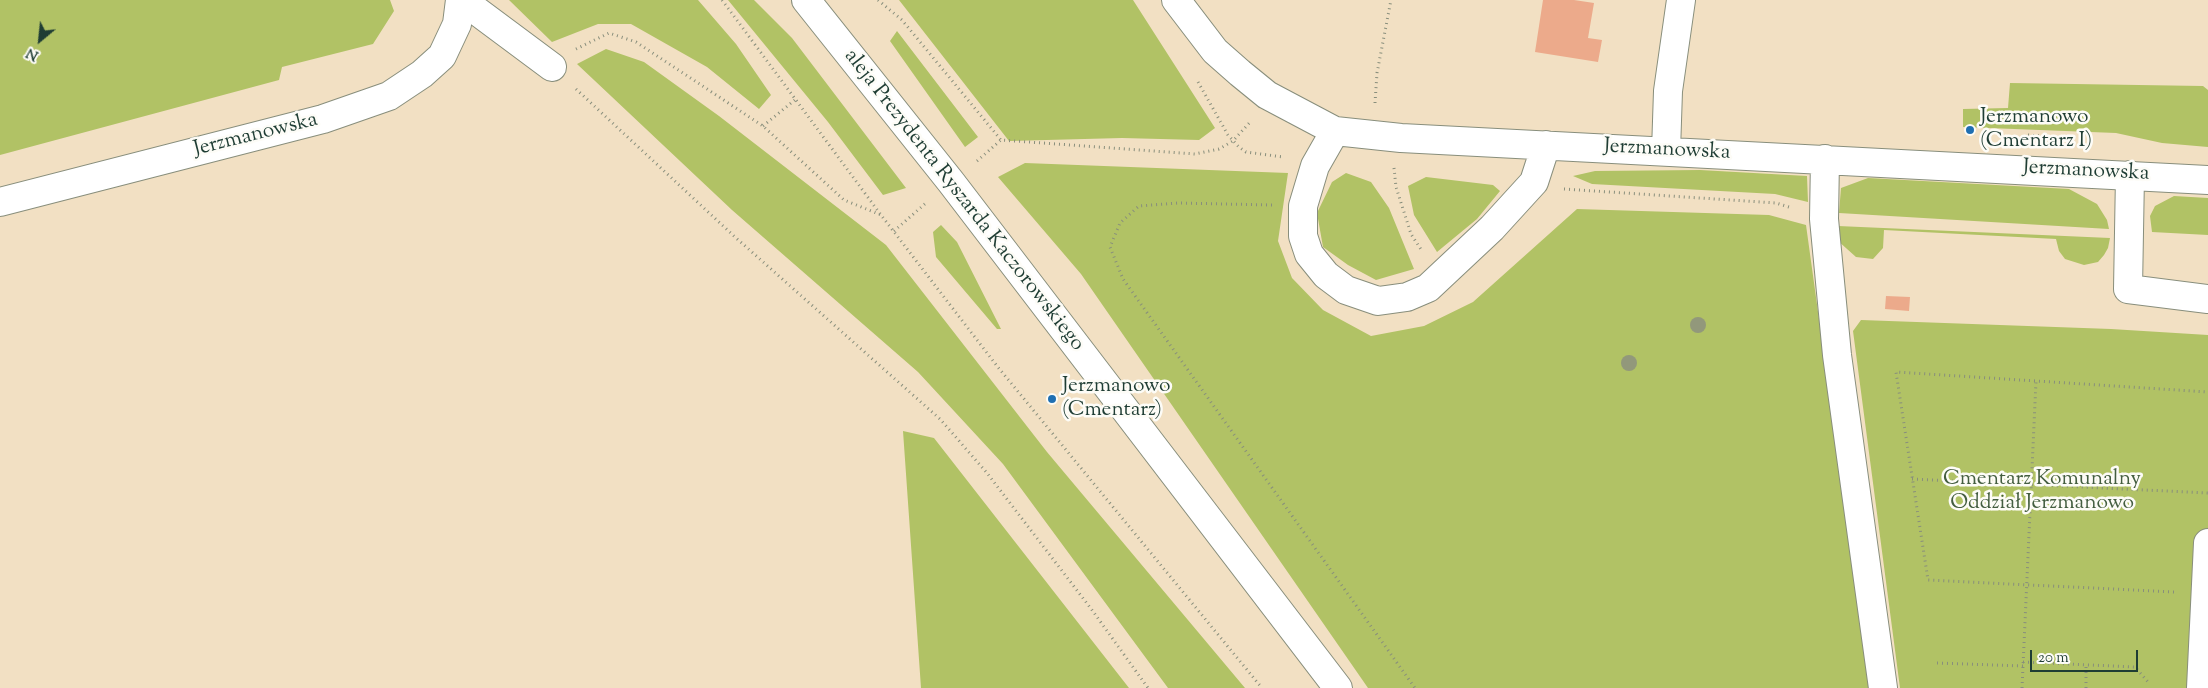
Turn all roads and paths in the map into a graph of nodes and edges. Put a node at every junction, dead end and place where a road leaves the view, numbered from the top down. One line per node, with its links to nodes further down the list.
1 (461, 0): 8 (street); 24 (street, Jerzmanowska)
2 (722, 0): 11 (path)
3 (806, 0): 44 (street, aleja Prezydenta Ryszarda Kaczorowskiego)
4 (878, 0): 15 (path)
5 (1176, 0): 10 (street, Jerzmanowska)
6 (1391, 0): 14 (path)
7 (1681, 0): 17 (street)
8 (552, 67): 12 (path); 42 (path)
9 (1197, 80): 15 (path)
10 (1267, 95): 13 (street, Jerzmanowska); 15 (path)
11 (796, 99): 12 (path); 26 (path)
12 (763, 126): 26 (path)
13 (1335, 131): 14 (street, Jerzmanowska); 25 (street)
14 (1374, 136): 16 (street, Jerzmanowska)
15 (1233, 141): 18 (path)
16 (1546, 145): 17 (street, Jerzmanowska); 25 (street)
17 (1666, 151): 19 (street, Jerzmanowska)
18 (1288, 157)
19 (1825, 159): 21 (street, Jerzmanowska); 27 (street)
20 (1393, 163): 28 (path)
21 (2130, 175): 22 (street, Jerzmanowska); 29 (street)
22 (2208, 180)
23 (1560, 189): 27 (path)
24 (0, 202)
25 (1303, 206): 45 (path)
26 (881, 215): 43 (path)
27 (1824, 219): 46 (street)
28 (1426, 258)
29 (2208, 299)
30 (2036, 382): 31 (path); 32 (path); 33 (path)
31 (2208, 392)
32 (1912, 479): 33 (path); 36 (path)
33 (2033, 485): 34 (path); 36 (path)
34 (2208, 494)
35 (2208, 543): 37 (street)
36 (2027, 585): 37 (path); 39 (path)
37 (2206, 594): 49 (street)
38 (1937, 662): 39 (path)
39 (2023, 664): 40 (path); 47 (path)
40 (2086, 665): 41 (path); 48 (path)
41 (2149, 683)
42 (1148, 688)
43 (1262, 688)
44 (1338, 688)
45 (1415, 688)
46 (1883, 688)
47 (2022, 688)
48 (2086, 688)
49 (2201, 688)

